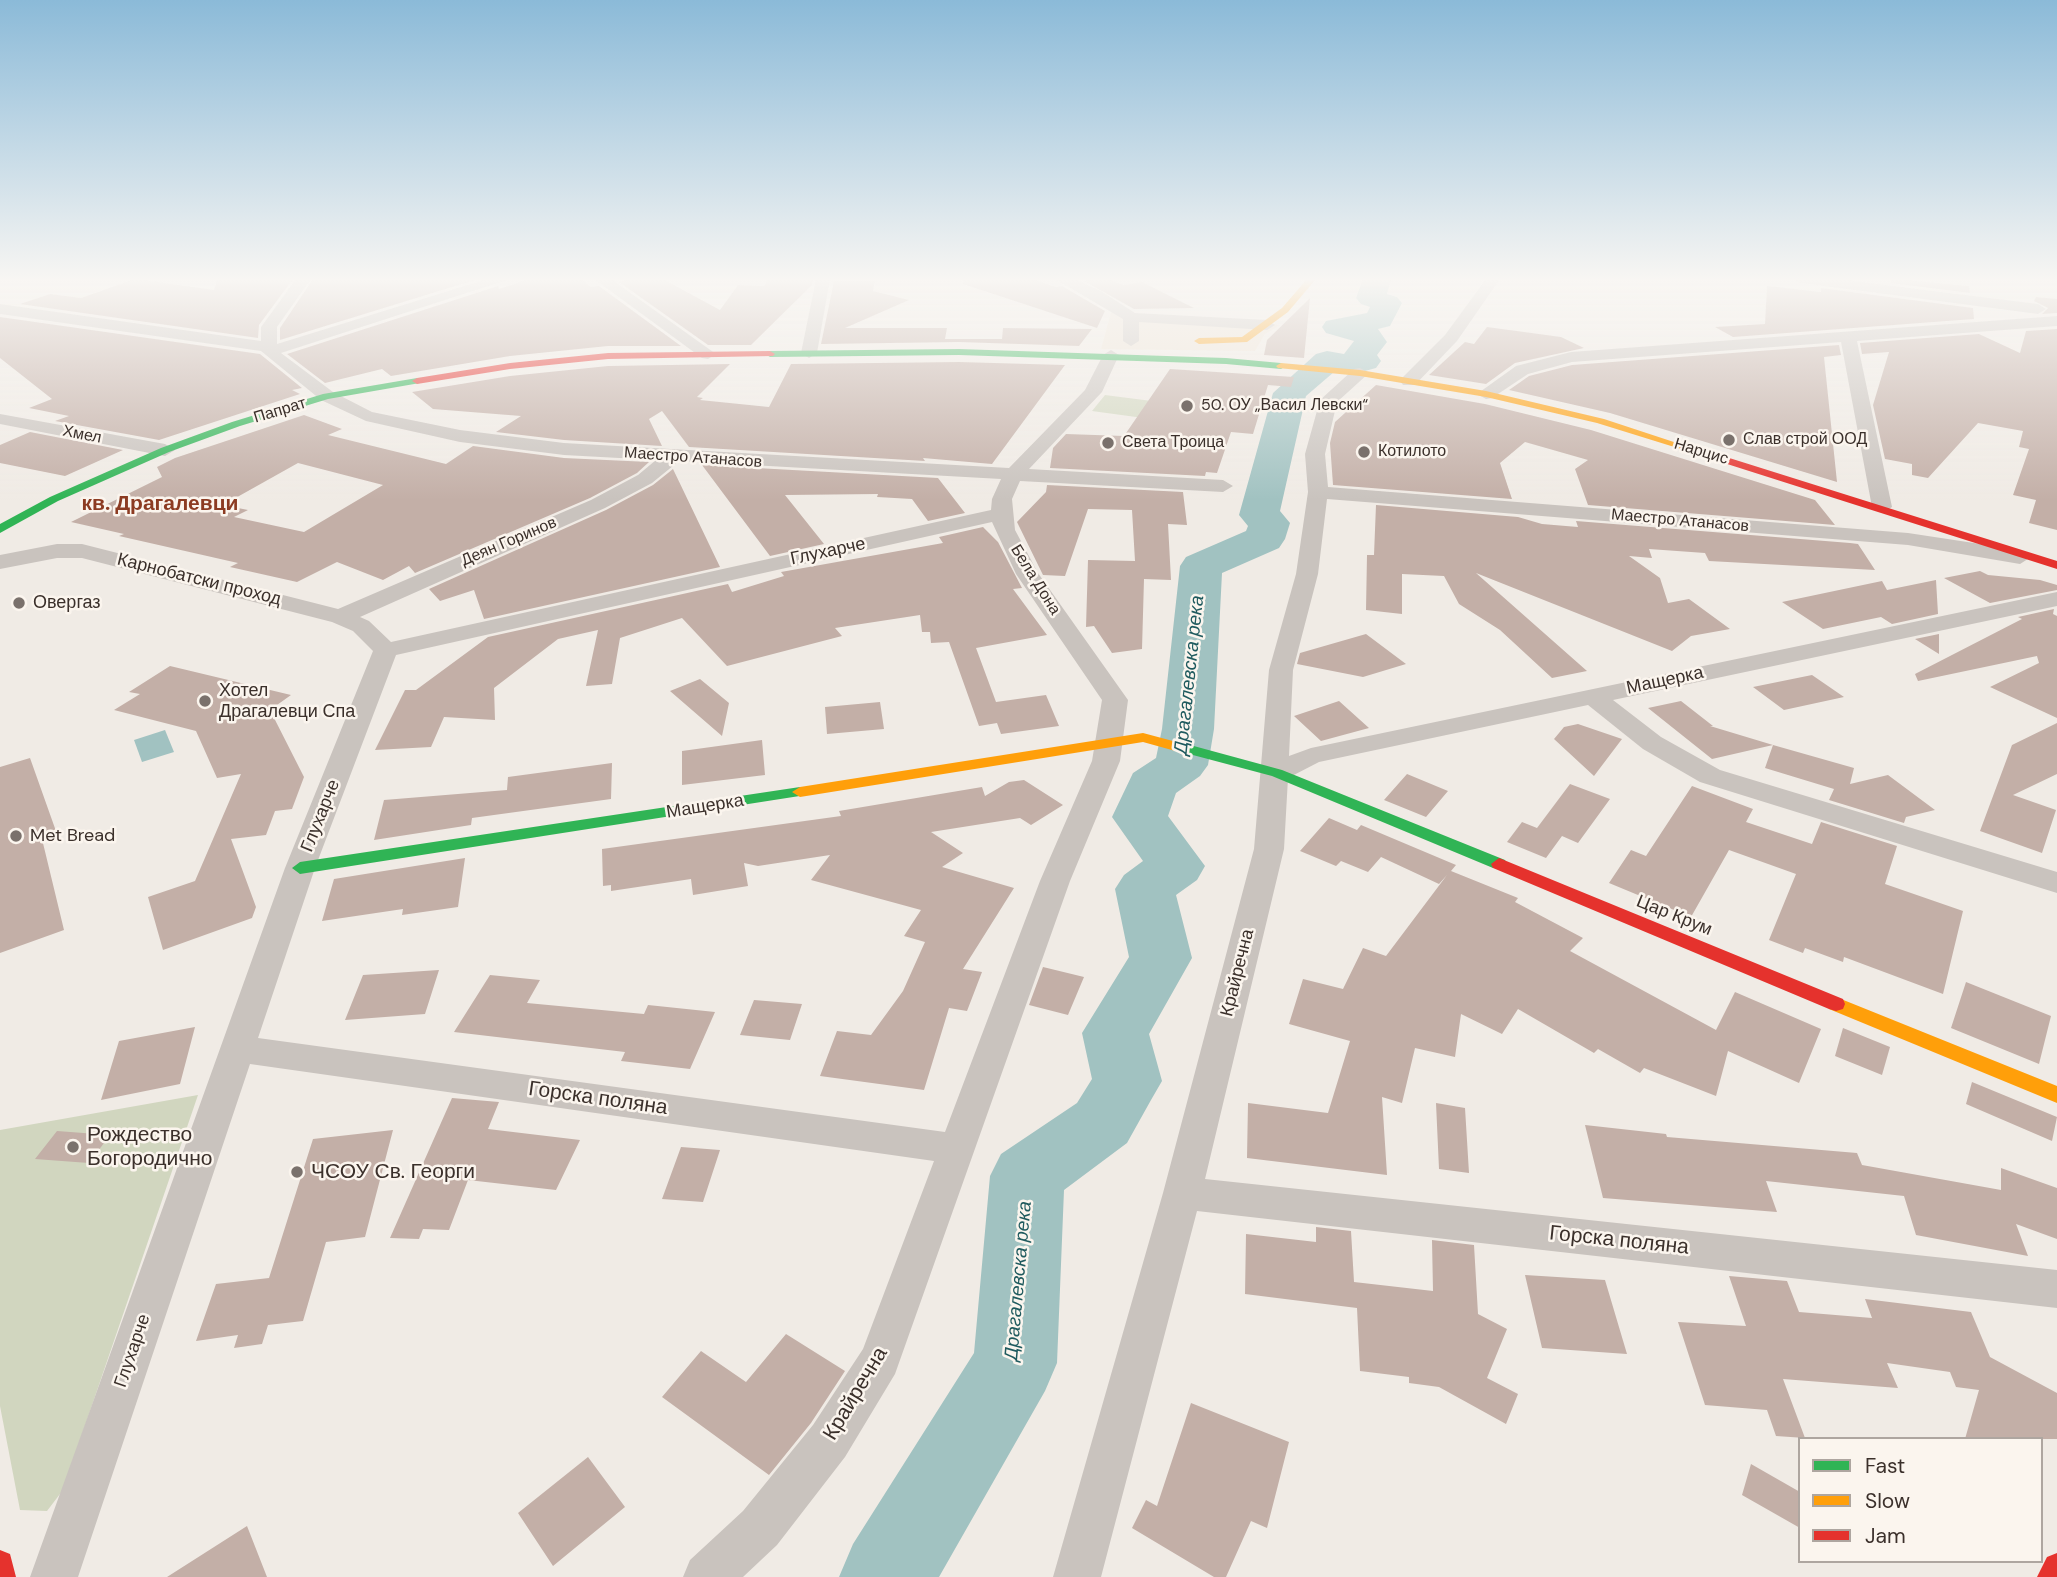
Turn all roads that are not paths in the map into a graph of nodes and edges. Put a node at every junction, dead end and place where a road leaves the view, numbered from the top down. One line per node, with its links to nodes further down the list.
1 (273, 353): 12 (street, Маестро Атанасов)
2 (809, 353): 7 (main road, Папрат); 8 (main road, Папрат)
3 (1114, 353): 8 (main road)
4 (1437, 353): 10 (street)
5 (1629, 353): 11 (street)
6 (1851, 353): 19 (street)
7 (708, 354): 12 (main road, Папрат)
8 (1111, 355): 9 (main road, Папрат); 16 (street)
9 (1349, 372): 10 (main road, Нарцис); 18 (street, Крайречна)
10 (1409, 381): 11 (main road, Нарцис)
11 (1486, 394): 19 (main road, Нарцис)
12 (327, 396): 14 (main road, Папрат); 15 (street, Маестро Атанасов)
13 (0, 419): 14 (street, Хмел)
14 (165, 450): 21 (main road, Папрат)
15 (672, 457): 16 (street, Маестро Атанасов); 25 (street, Деян Горинов)
16 (1012, 476): 17 (street, Маестро Атанасов); 20 (street)
17 (1223, 486)
18 (1318, 492): 23 (street, Маестро Атанасов); 29 (street, Крайречна)
19 (1882, 507): 23 (main road, Нарцис)
20 (1000, 514): 26 (street, Глухарче); 28 (street, Бела Дона)
21 (1, 529)
22 (0, 562): 25 (street, Карнобатски проход)
23 (2048, 563)
24 (2057, 599): 27 (street, Мащерка)
25 (340, 617): 26 (street, Карнобатски проход)
26 (386, 650): 30 (street, Глухарче)
27 (1592, 696): 29 (street, Мащерка); 31 (street)
28 (1126, 740): 29 (main road, Цар Крум); 30 (main road, Мащерка); 34 (street, Крайречна)
29 (1277, 773): 33 (main road, Цар Крум); 35 (street, Крайречна)
30 (300, 868): 32 (street, Глухарче)
31 (2057, 883)
32 (238, 1049): 34 (street, Горска поляна); 40 (street, Глухарче)
33 (2057, 1095)
34 (958, 1149): 41 (street, Крайречна)
35 (1182, 1193): 36 (street, Горска поляна); 42 (street, Крайречна)
36 (2057, 1289)
37 (0, 1564): 39 (main road)
38 (2057, 1567): 43 (main road)
39 (2, 1577)
40 (54, 1577)
41 (707, 1577)
42 (1077, 1577)
43 (2051, 1577)

